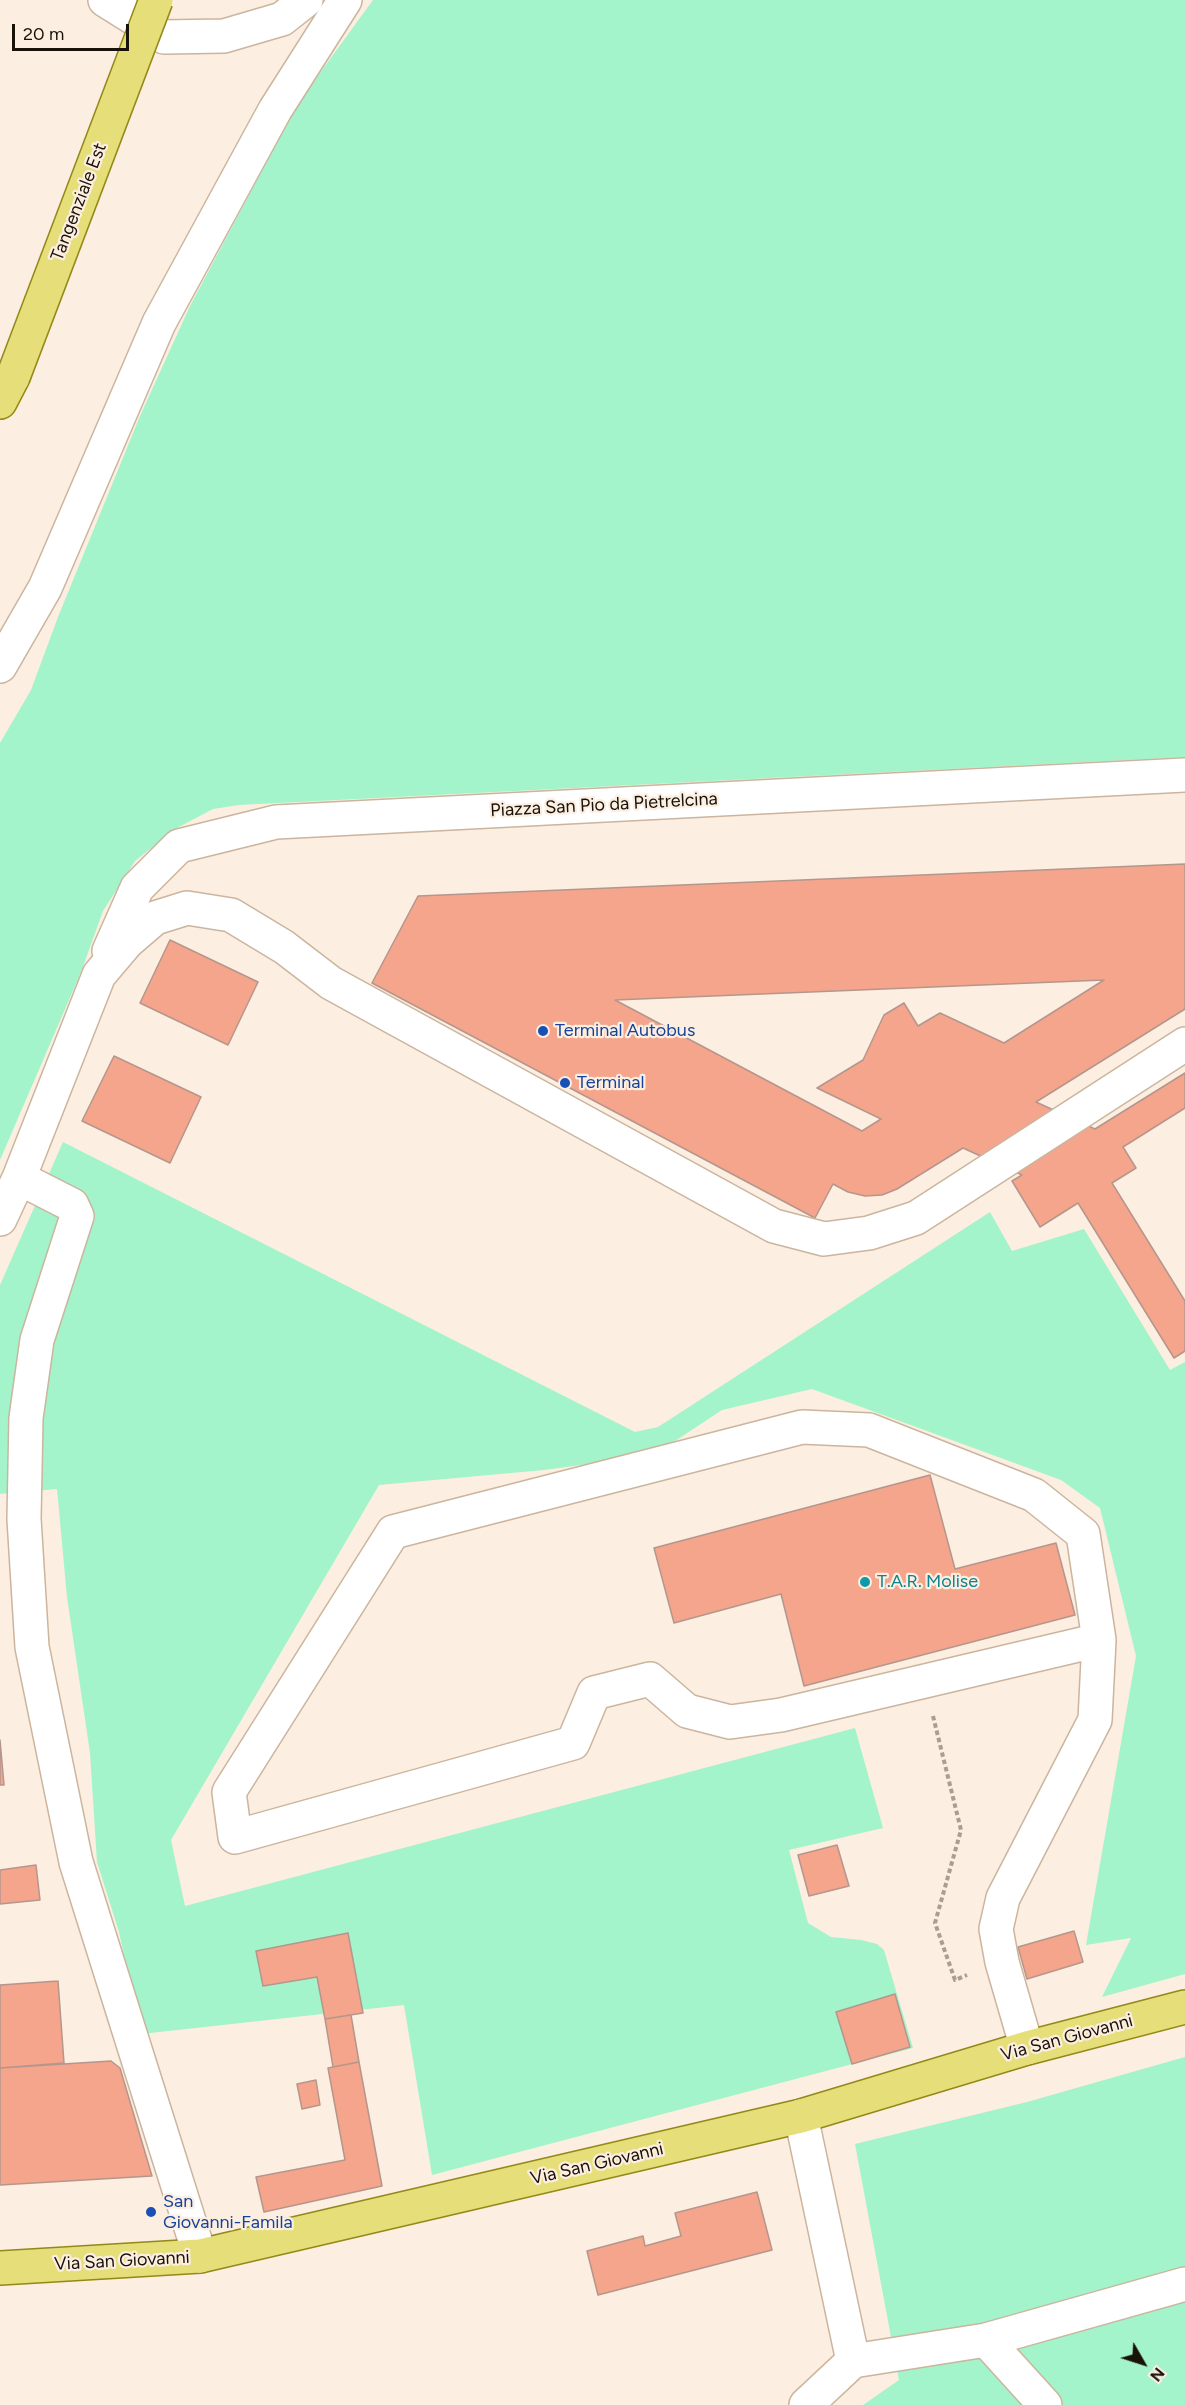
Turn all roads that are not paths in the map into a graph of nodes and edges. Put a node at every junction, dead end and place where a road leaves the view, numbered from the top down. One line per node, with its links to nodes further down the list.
1 (105, 0): 3 (street)
2 (156, 0): 5 (main road, Tangenziale Est, bridge)
3 (306, 0)
4 (345, 0): 6 (street)
5 (6, 390)
6 (0, 666)
7 (1185, 775): 8 (street, Piazza San Pio da Pietrelcina)
8 (99, 975): 9 (street); 10 (street, Piazza San Pio da Pietrelcina)
9 (1185, 1044)
10 (19, 1178): 11 (street, Piazza San Pio da Pietrelcina); 16 (street)
11 (0, 1219)
12 (1099, 1640): 12 (street); 14 (street)
13 (1185, 2007): 14 (main road, Via San Giovanni)
14 (1027, 2048): 15 (main road, Via San Giovanni)
15 (801, 2116): 16 (main road, Via San Giovanni); 20 (street)
16 (200, 2256): 17 (main road, Via San Giovanni)
17 (0, 2268)
18 (1185, 2284): 19 (street)
19 (986, 2340): 20 (street); 22 (street)
20 (853, 2361): 21 (street)
21 (806, 2405)
22 (1045, 2405)

